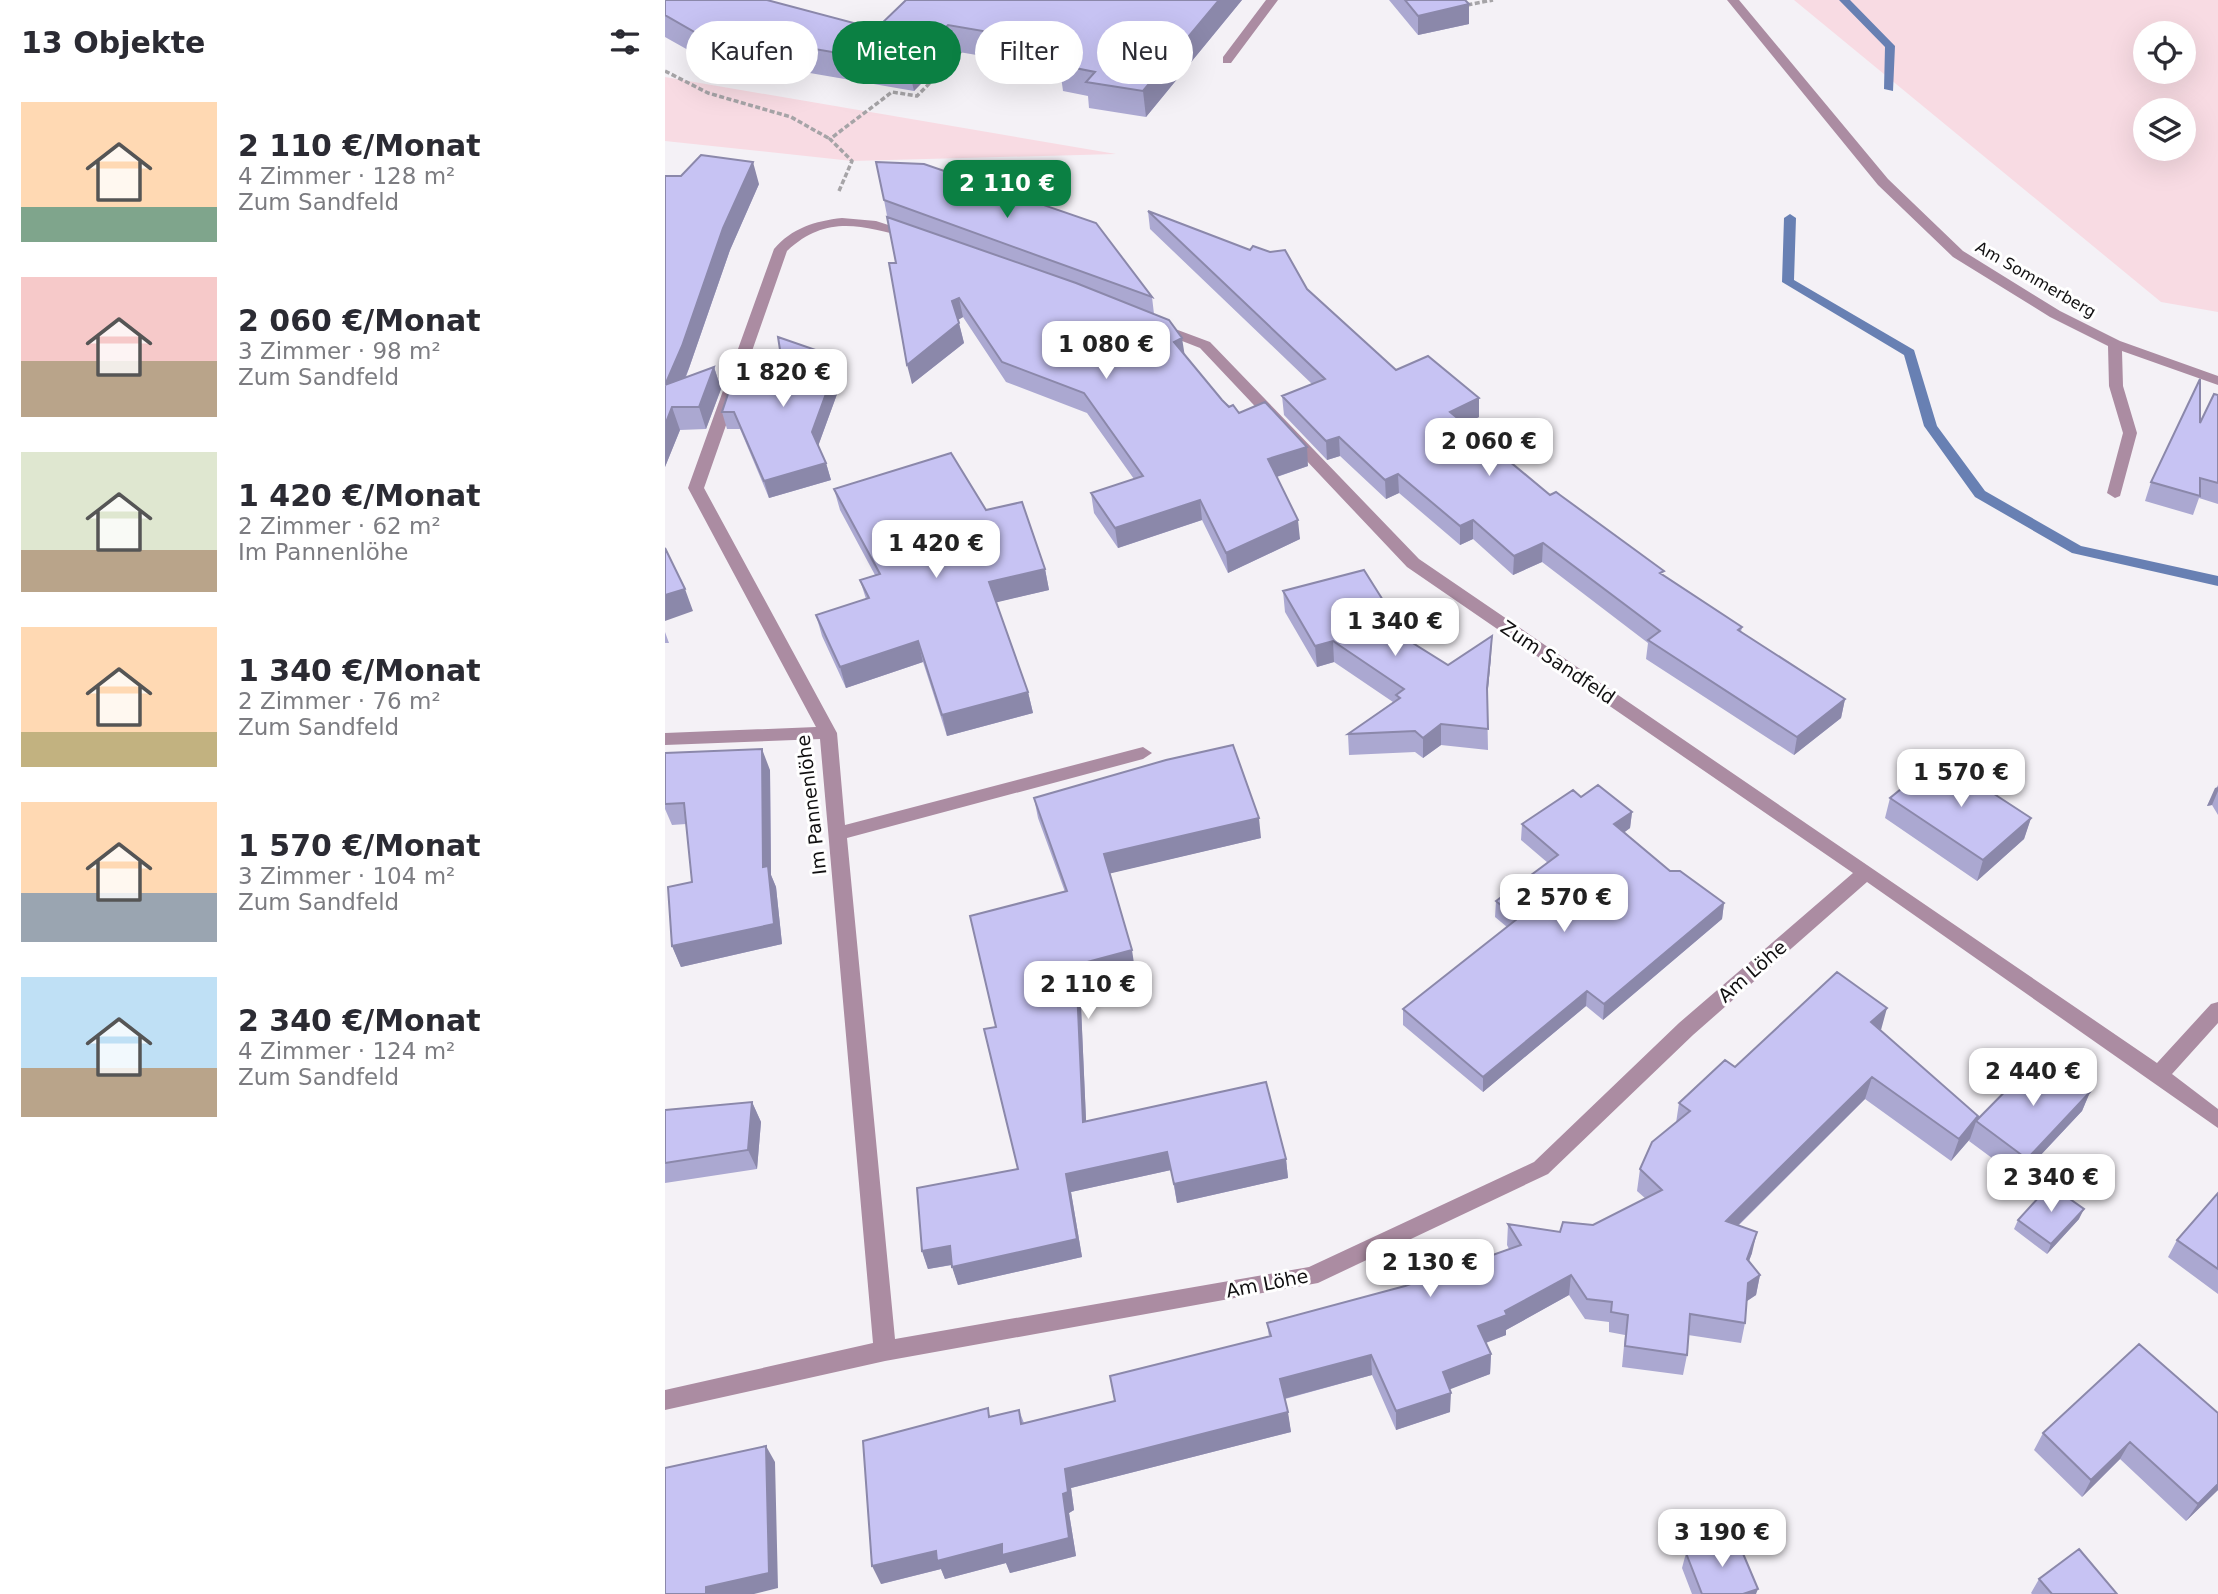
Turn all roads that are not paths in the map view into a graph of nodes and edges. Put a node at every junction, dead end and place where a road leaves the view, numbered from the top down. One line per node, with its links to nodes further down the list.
1 (1272, 0): 3 (street)
2 (1733, 0): 6 (street, Am Sommerberg)
3 (1227, 60)
4 (920, 238): 9 (street, Im Pannenlöhe)
5 (1145, 321): 13 (street, Zum Sandfeld)
6 (2115, 344): 7 (street, Am Sommerberg); 8 (street)
7 (2218, 381)
8 (2115, 493)
9 (828, 733): 10 (street); 12 (street, Im Pannenlöhe)
10 (665, 739)
11 (1143, 753): 12 (street)
12 (837, 834): 17 (street, Im Pannenlöhe)
13 (1866, 872): 15 (street, Zum Sandfeld); 17 (street, Am Löhe)
14 (2218, 1010): 15 (street)
15 (2159, 1075): 16 (street, Zum Sandfeld)
16 (2218, 1120)
17 (885, 1351): 18 (street, Am Löhe)
18 (665, 1400)

